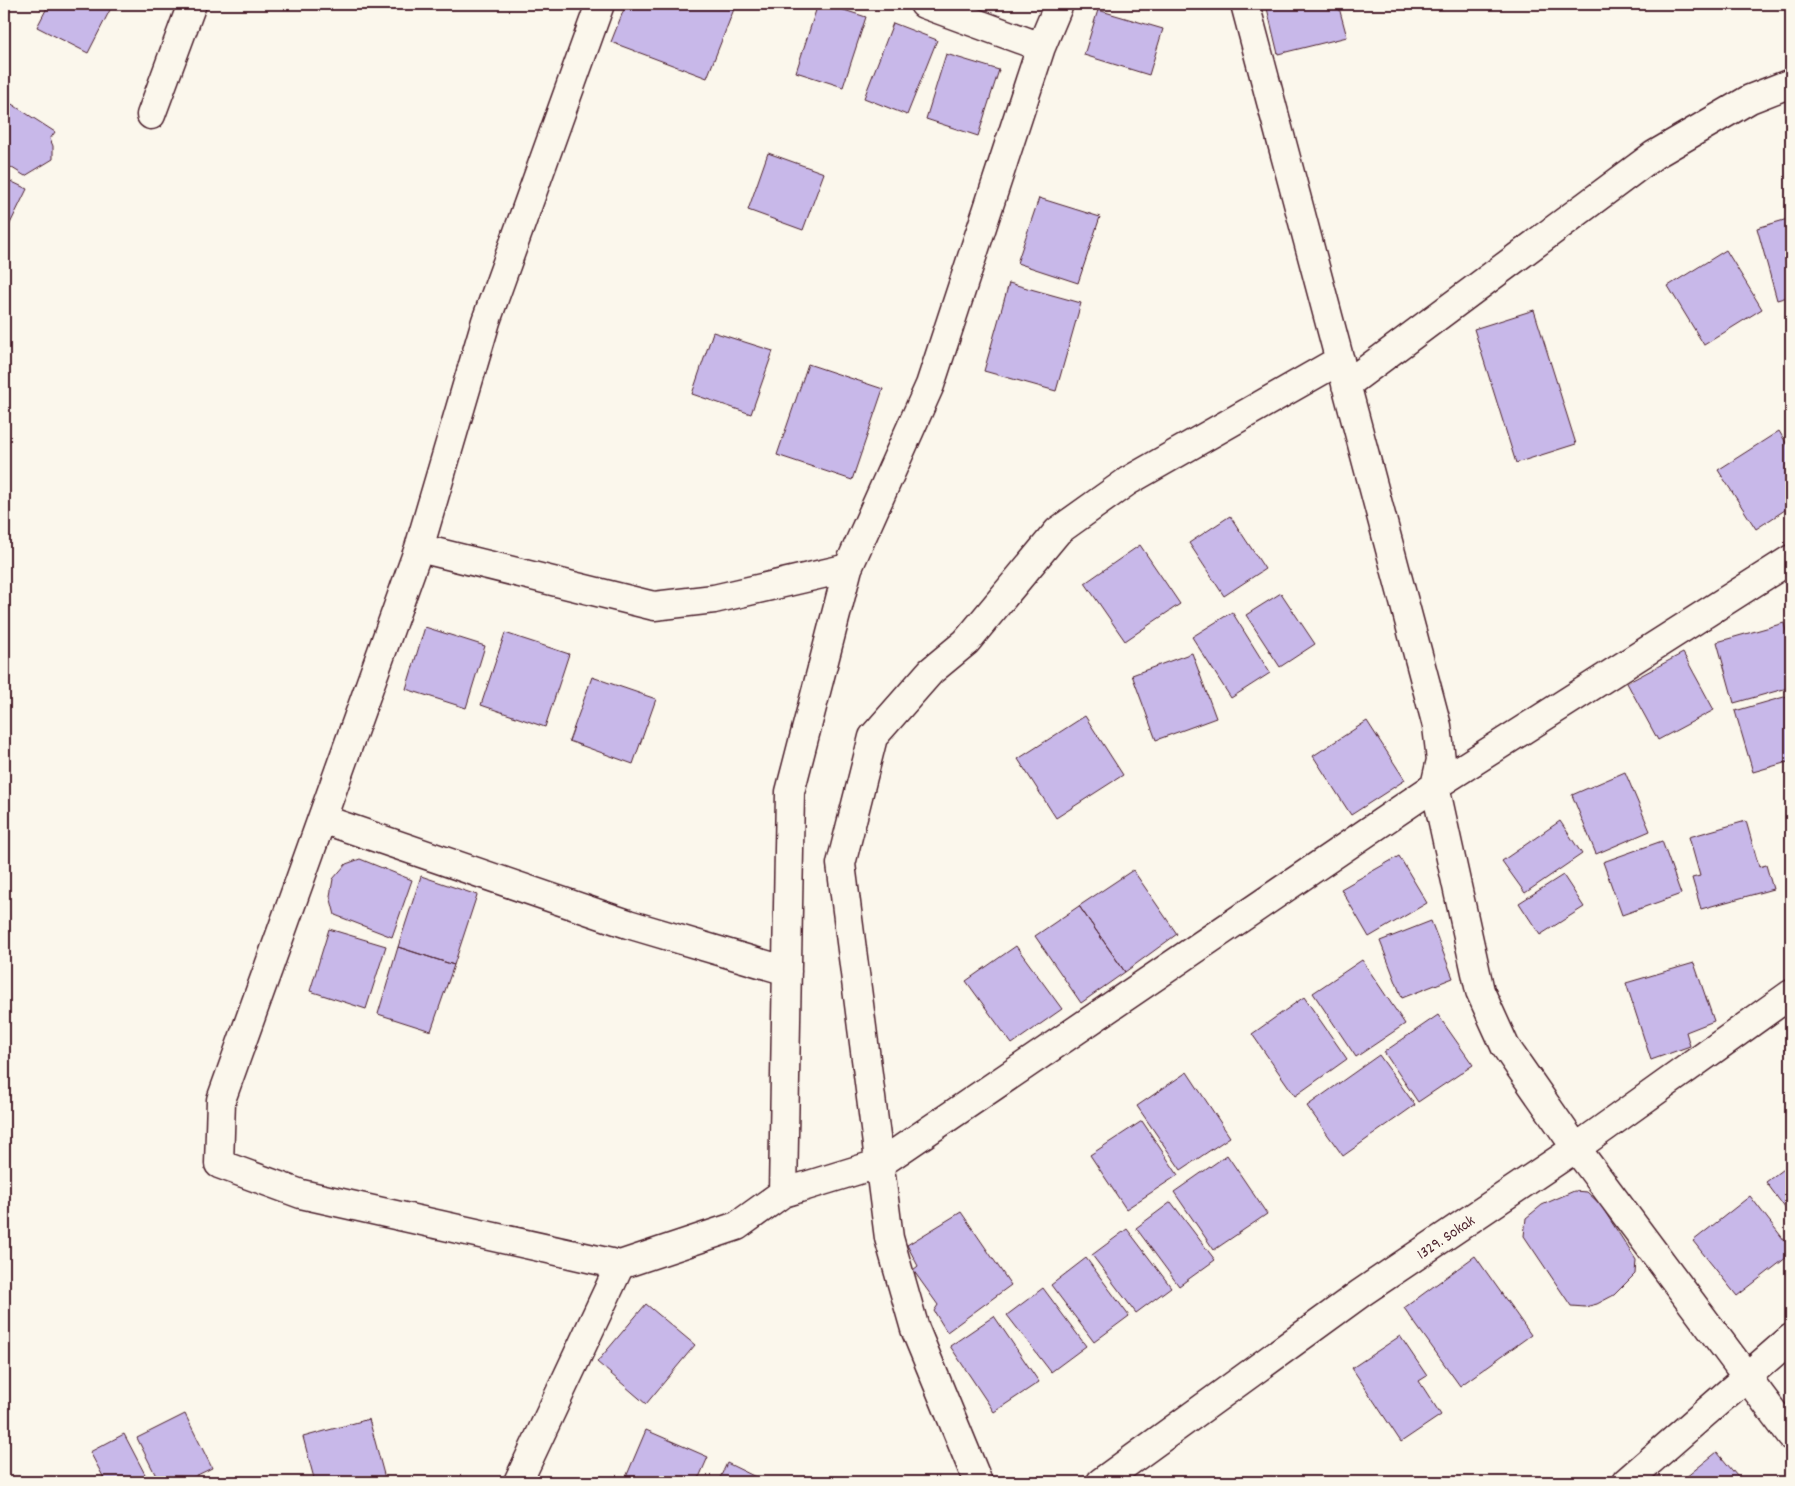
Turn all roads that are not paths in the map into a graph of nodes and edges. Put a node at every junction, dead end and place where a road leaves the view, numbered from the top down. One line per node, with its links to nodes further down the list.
1 (192, 4): 8 (street)
2 (600, 4): 10 (street)
3 (924, 4): 6 (street)
4 (1059, 4): 6 (street)
5 (1245, 4): 9 (street)
6 (1041, 48): 12 (street)
7 (1791, 83): 9 (street)
8 (151, 115)
9 (1343, 372): 13 (street); 18 (street)
10 (419, 548): 12 (street); 14 (street)
11 (1791, 558): 13 (street)
12 (848, 568): 15 (street)
13 (1435, 786): 17 (street); 18 (street)
14 (322, 819): 15 (street); 20 (street)
15 (787, 971): 19 (street)
16 (1791, 994): 17 (street, 1329. Sokak)
17 (1576, 1148): 22 (street); 26 (street, 1329. Sokak)
18 (881, 1163): 19 (street); 25 (street)
19 (783, 1193): 20 (street)
20 (620, 1265): 24 (street)
21 (1791, 1338): 22 (street)
22 (1748, 1377): 23 (street); 27 (street)
23 (1791, 1436)
24 (518, 1482)
25 (978, 1482)
26 (1101, 1482)
27 (1626, 1482)

